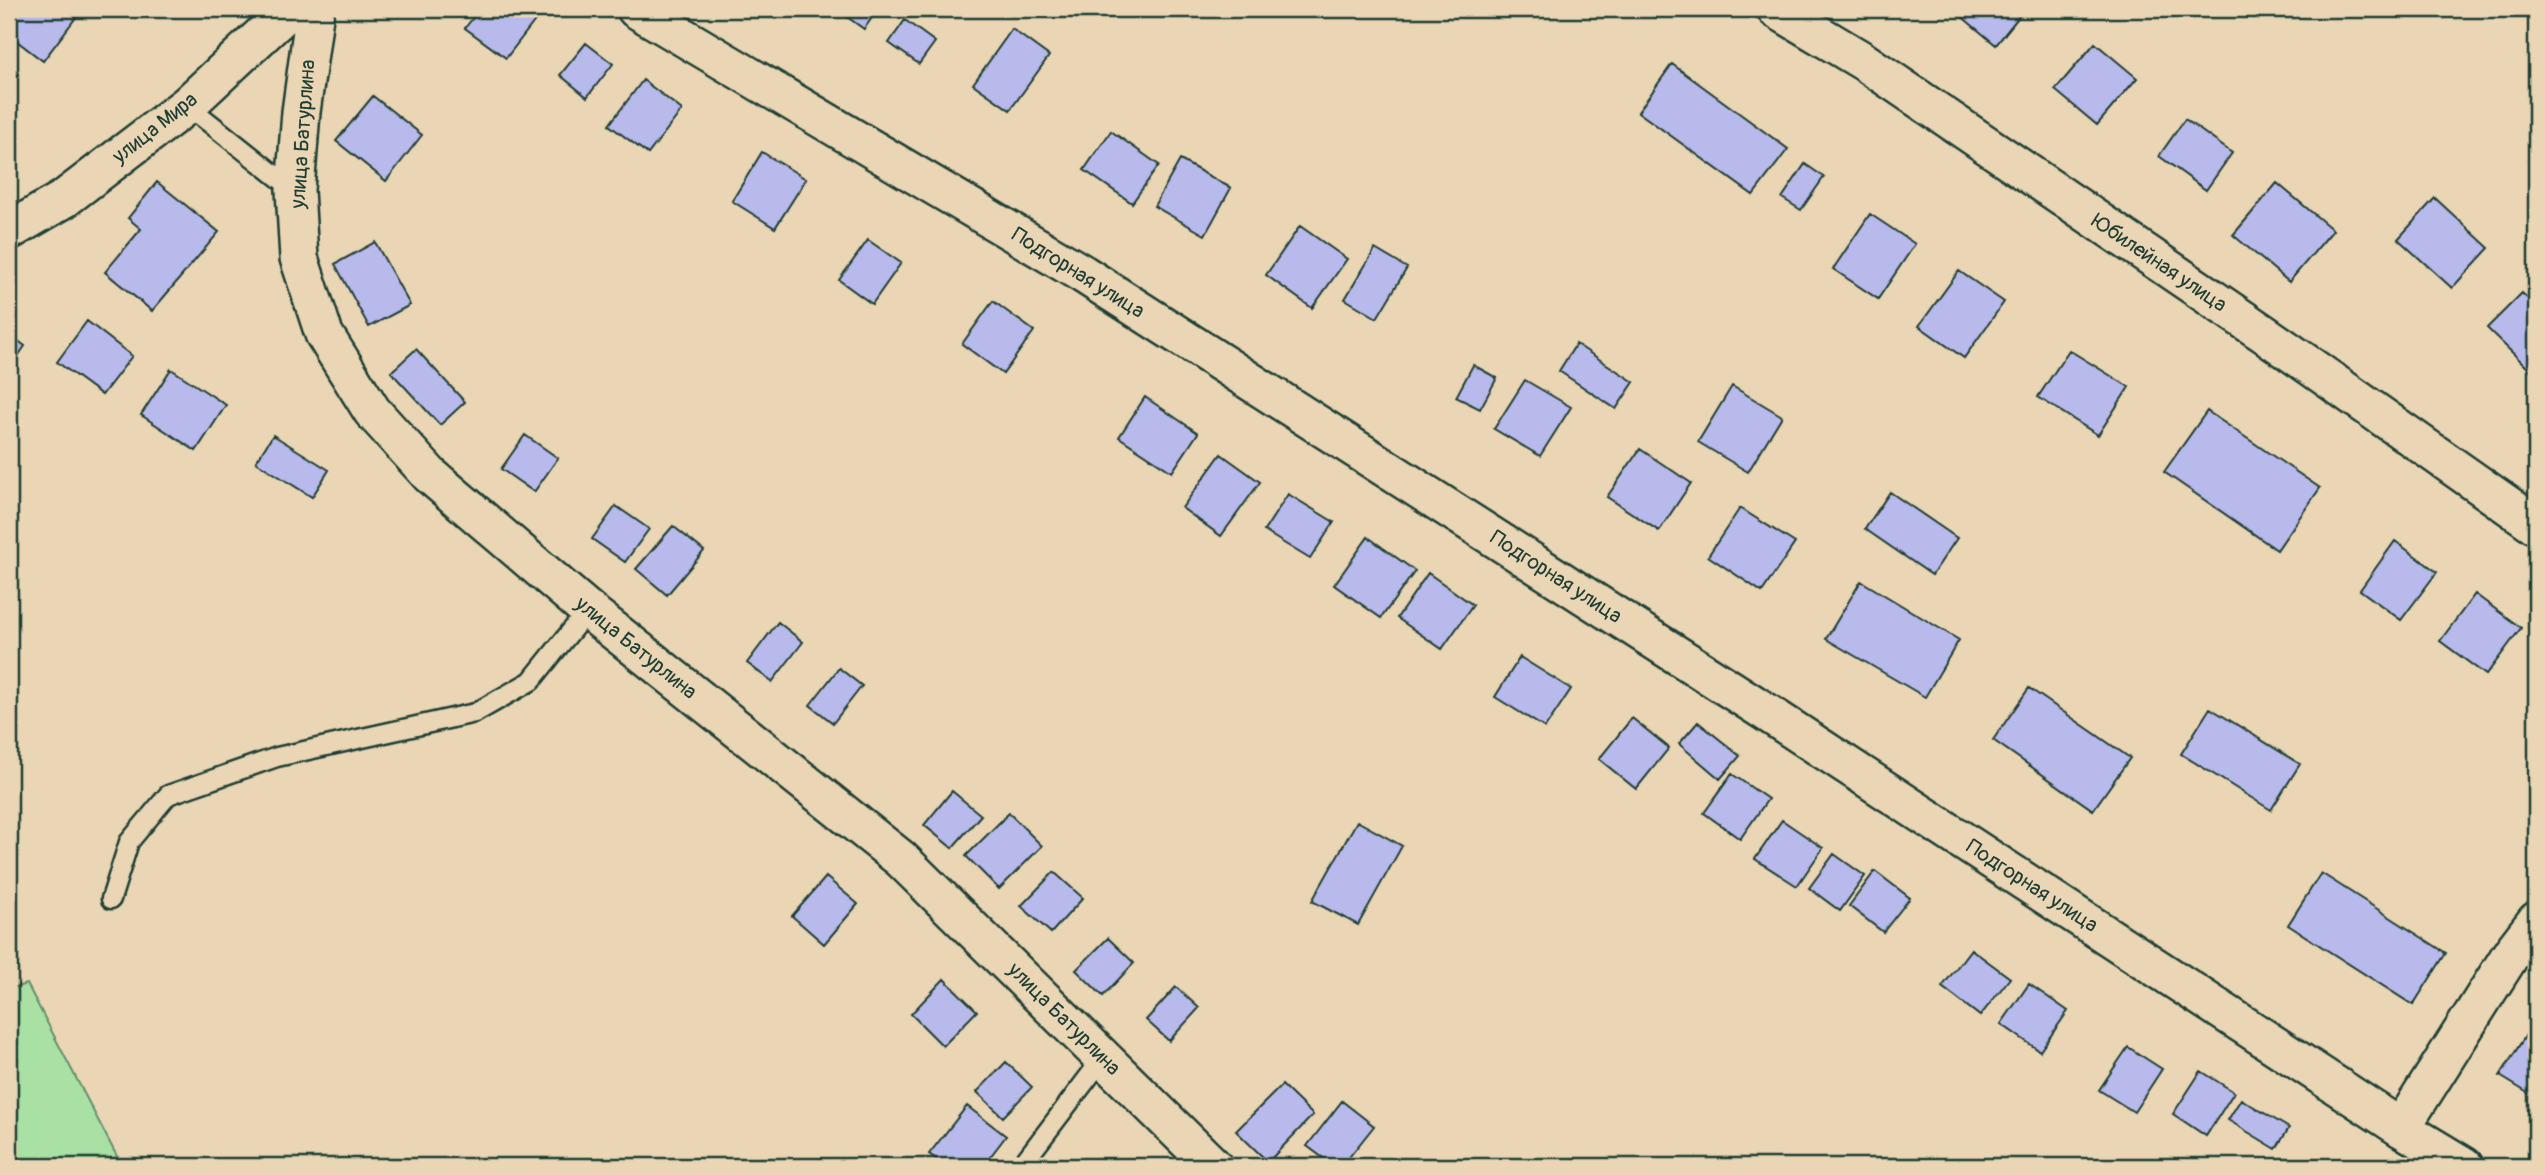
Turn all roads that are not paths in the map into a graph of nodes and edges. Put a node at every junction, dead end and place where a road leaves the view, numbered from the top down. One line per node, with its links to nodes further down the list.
1 (290, 9): 5 (street, улица Мира)
2 (315, 9): 6 (street, улица Батурлина)
3 (636, 9): 13 (street, Подгорная улица)
4 (1776, 9): 8 (street, Юбилейная улица)
5 (187, 105): 6 (lane); 7 (street, улица Мира)
6 (295, 190): 9 (street, улица Батурлина)
7 (9, 231)
8 (2536, 526)
9 (588, 610): 10 (lane); 12 (street, улица Батурлина)
10 (111, 899)
11 (2536, 921): 13 (street)
12 (1103, 1058): 15 (lane); 16 (street, улица Батурлина)
13 (2401, 1128): 14 (street, Подгорная улица)
14 (2447, 1162)
15 (1021, 1166)
16 (1213, 1166)

